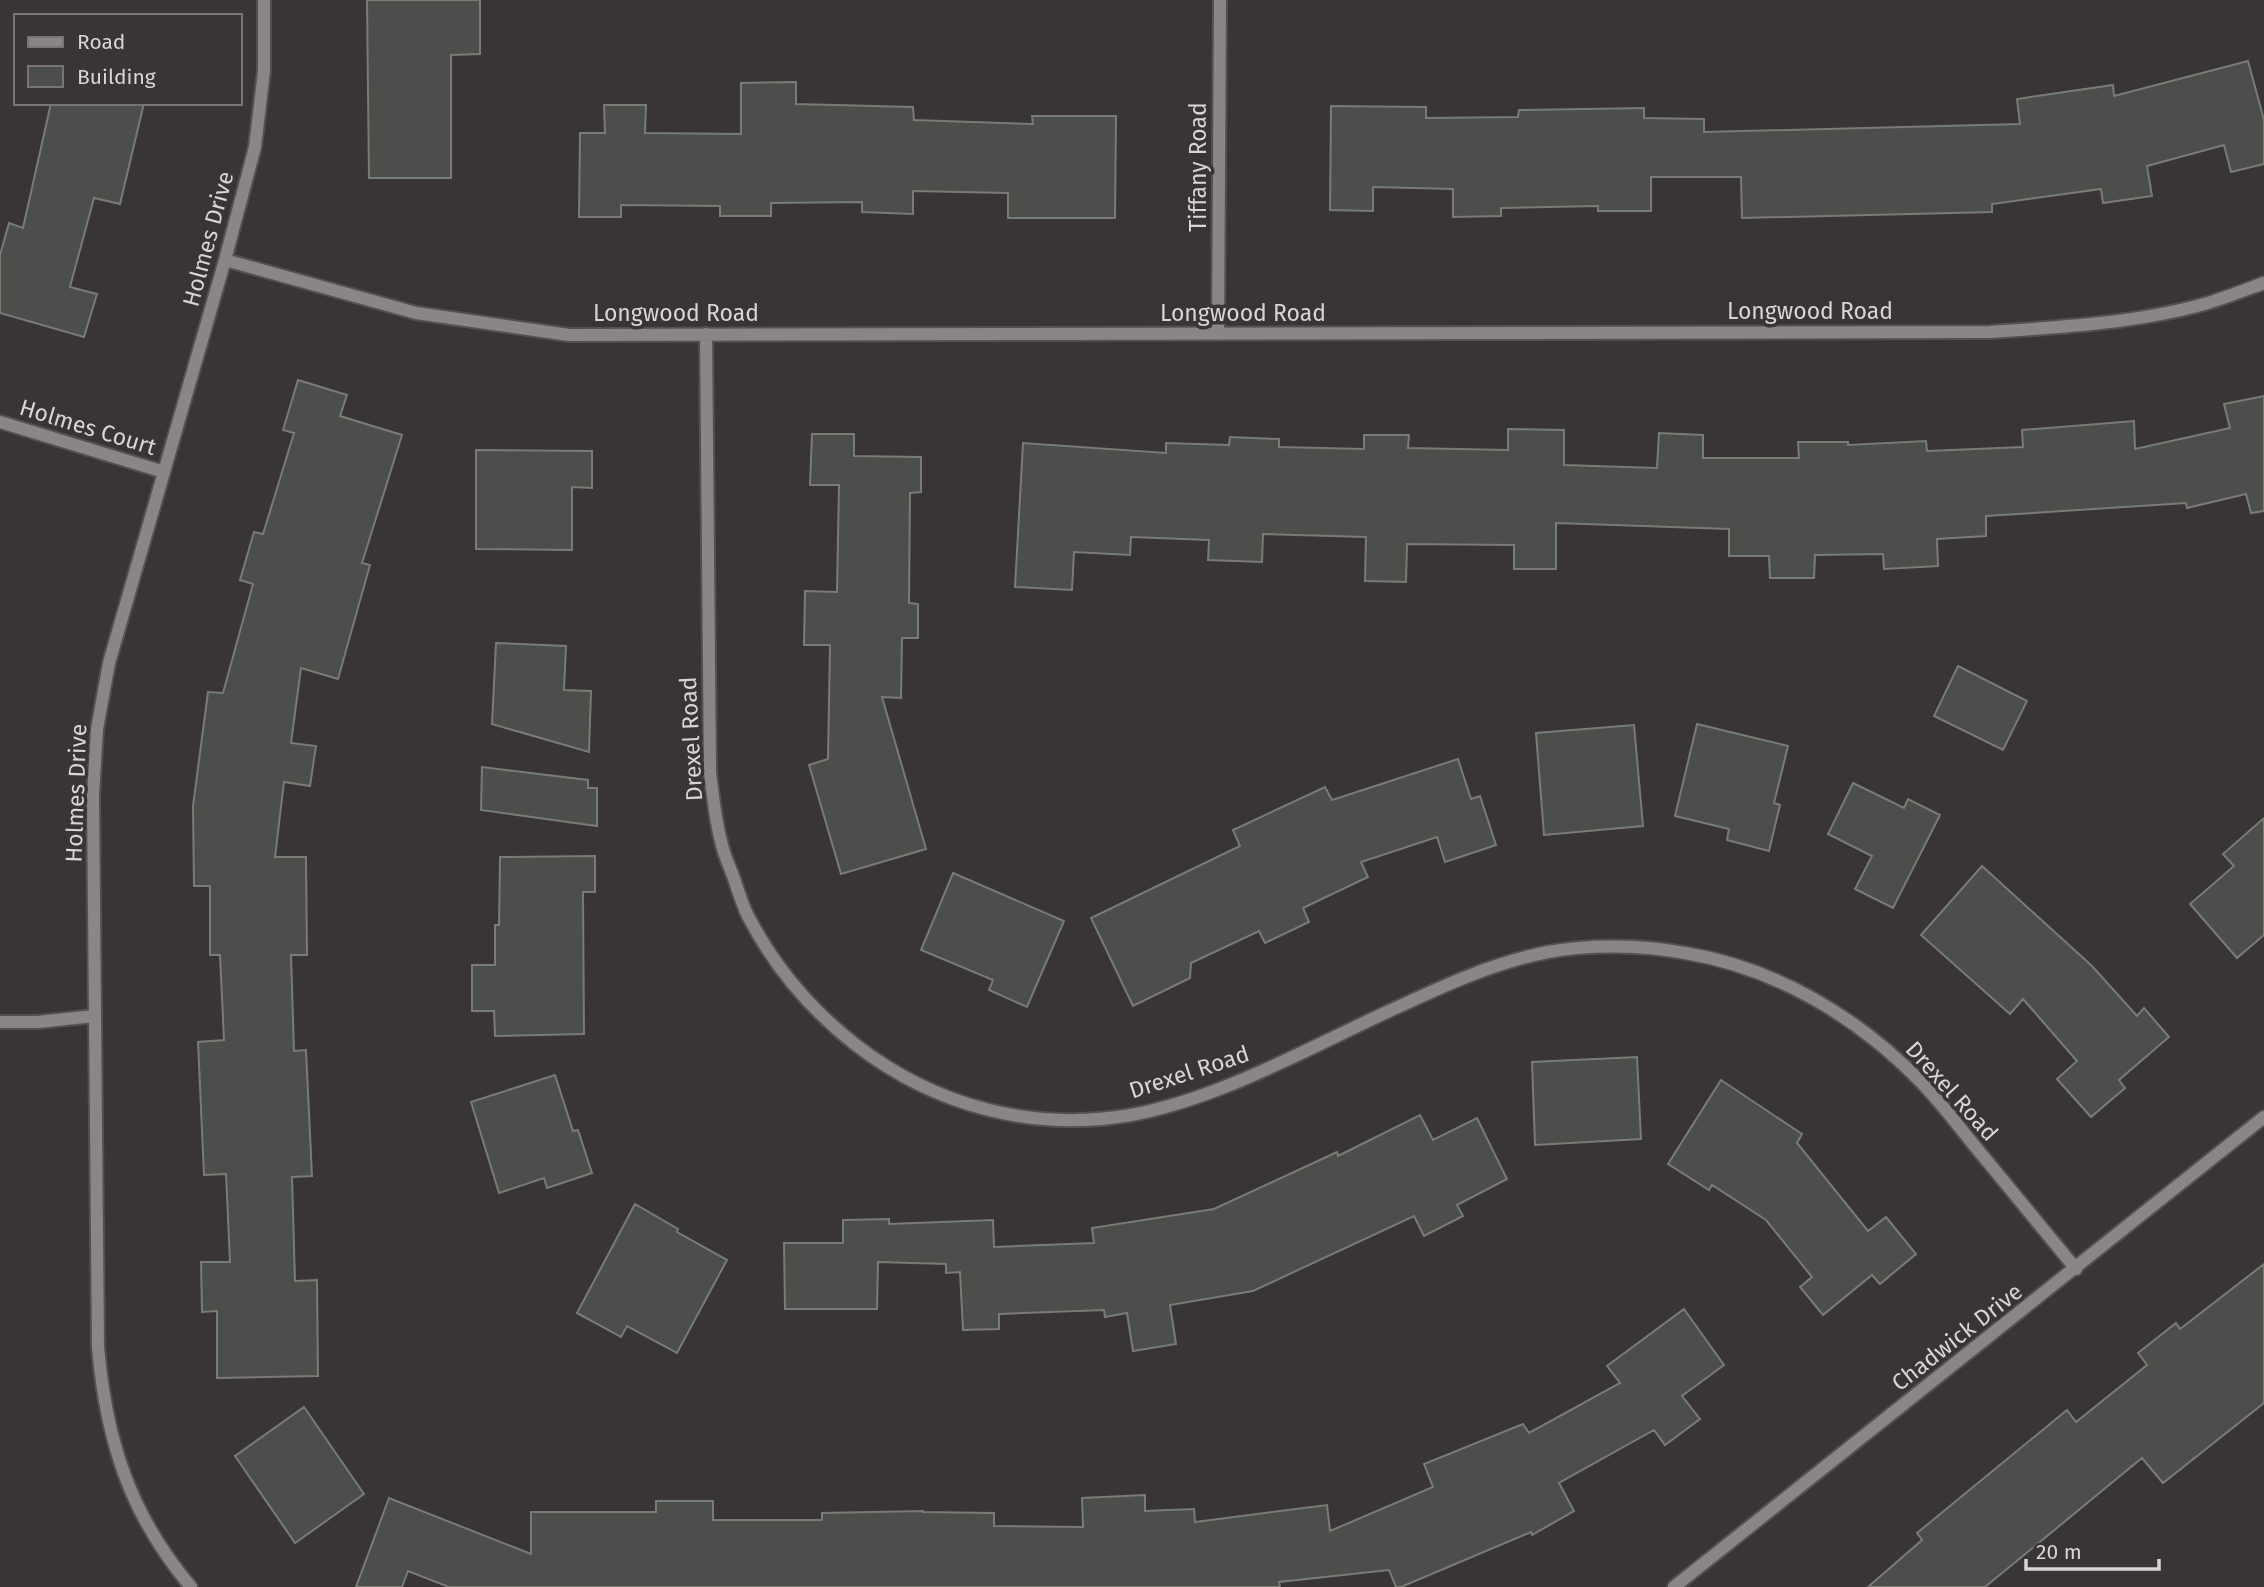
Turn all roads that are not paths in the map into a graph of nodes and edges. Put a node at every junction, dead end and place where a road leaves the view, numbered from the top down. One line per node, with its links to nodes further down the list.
1 (264, 0): 3 (street, Holmes Drive)
2 (1220, 0): 6 (street, Tiffany Road)
3 (225, 260): 5 (street, Longwood Road); 8 (street, Holmes Drive)
4 (2264, 283): 6 (street, Longwood Road)
5 (706, 334): 6 (street, Longwood Road); 12 (street, Drexel Road)
6 (1219, 334)
7 (0, 422): 8 (street, Holmes Court)
8 (164, 472): 9 (street, Holmes Drive)
9 (94, 1016): 10 (street); 13 (street, Holmes Drive)
10 (0, 1022)
11 (2264, 1117): 12 (street, Chadwick Drive)
12 (2076, 1269): 14 (street, Chadwick Drive)
13 (191, 1587)
14 (1674, 1587)

